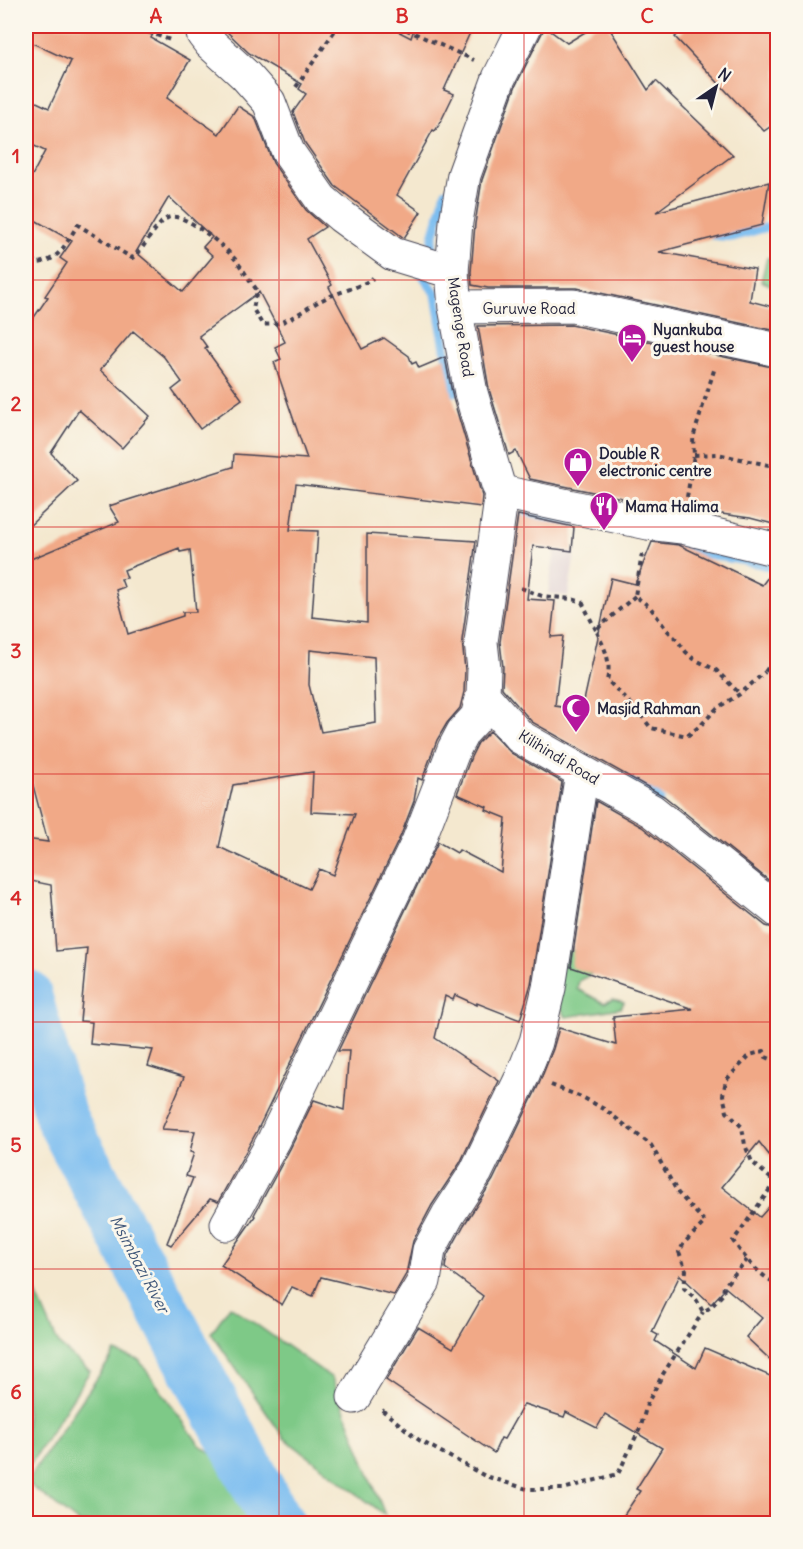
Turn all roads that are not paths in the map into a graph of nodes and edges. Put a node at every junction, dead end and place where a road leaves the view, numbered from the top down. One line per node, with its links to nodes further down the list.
1 (202, 26): 3 (street)
2 (525, 26): 3 (street, Magenge Road)
3 (452, 272): 4 (street, Magenge Road)
4 (455, 307): 5 (street, Guruwe Road); 6 (street, Magenge Road)
5 (777, 350)
6 (502, 492): 7 (street); 8 (street)
7 (777, 550)
8 (483, 695): 9 (street, Kilihindi Road); 11 (street)
9 (582, 772): 10 (street, Kilihindi Road); 12 (street)
10 (777, 911)
11 (227, 1224)
12 (354, 1397)

